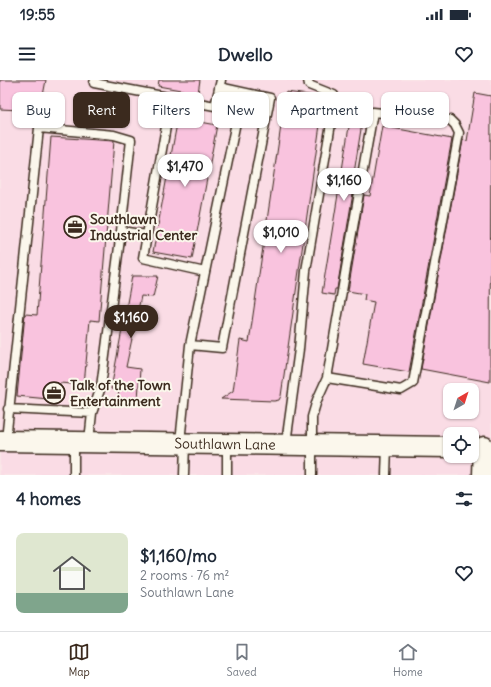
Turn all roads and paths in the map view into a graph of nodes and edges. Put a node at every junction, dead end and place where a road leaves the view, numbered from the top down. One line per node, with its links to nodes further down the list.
1 (95, 80): 4 (lane)
2 (308, 80): 21 (lane)
3 (220, 84): 5 (lane); 6 (lane)
4 (139, 92)
5 (240, 92)
6 (204, 104)
7 (167, 128): 11 (lane)
8 (235, 128): 12 (lane)
9 (264, 128): 13 (lane)
10 (121, 231): 11 (lane); 15 (lane); 16 (lane)
11 (147, 235): 12 (lane)
12 (205, 272): 13 (lane)
13 (190, 345): 19 (lane)
14 (327, 378): 14 (lane); 22 (lane)
15 (8, 409): 16 (lane); 17 (lane)
16 (92, 413): 18 (lane)
17 (3, 441): 18 (street, Southlawn Lane)
18 (82, 442): 19 (street, Southlawn Lane); 26 (lane)
19 (182, 443): 20 (street, Southlawn Lane); 27 (lane)
20 (227, 443): 21 (street, Southlawn Lane); 28 (lane)
21 (286, 443): 22 (street, Southlawn Lane)
22 (312, 444): 23 (street, Southlawn Lane); 29 (lane)
23 (387, 445): 24 (street, Southlawn Lane); 30 (lane)
24 (443, 447)
25 (482, 447): 31 (street)
26 (74, 475)
27 (184, 475)
28 (227, 475)
29 (312, 475)
30 (386, 475)
31 (483, 475)

